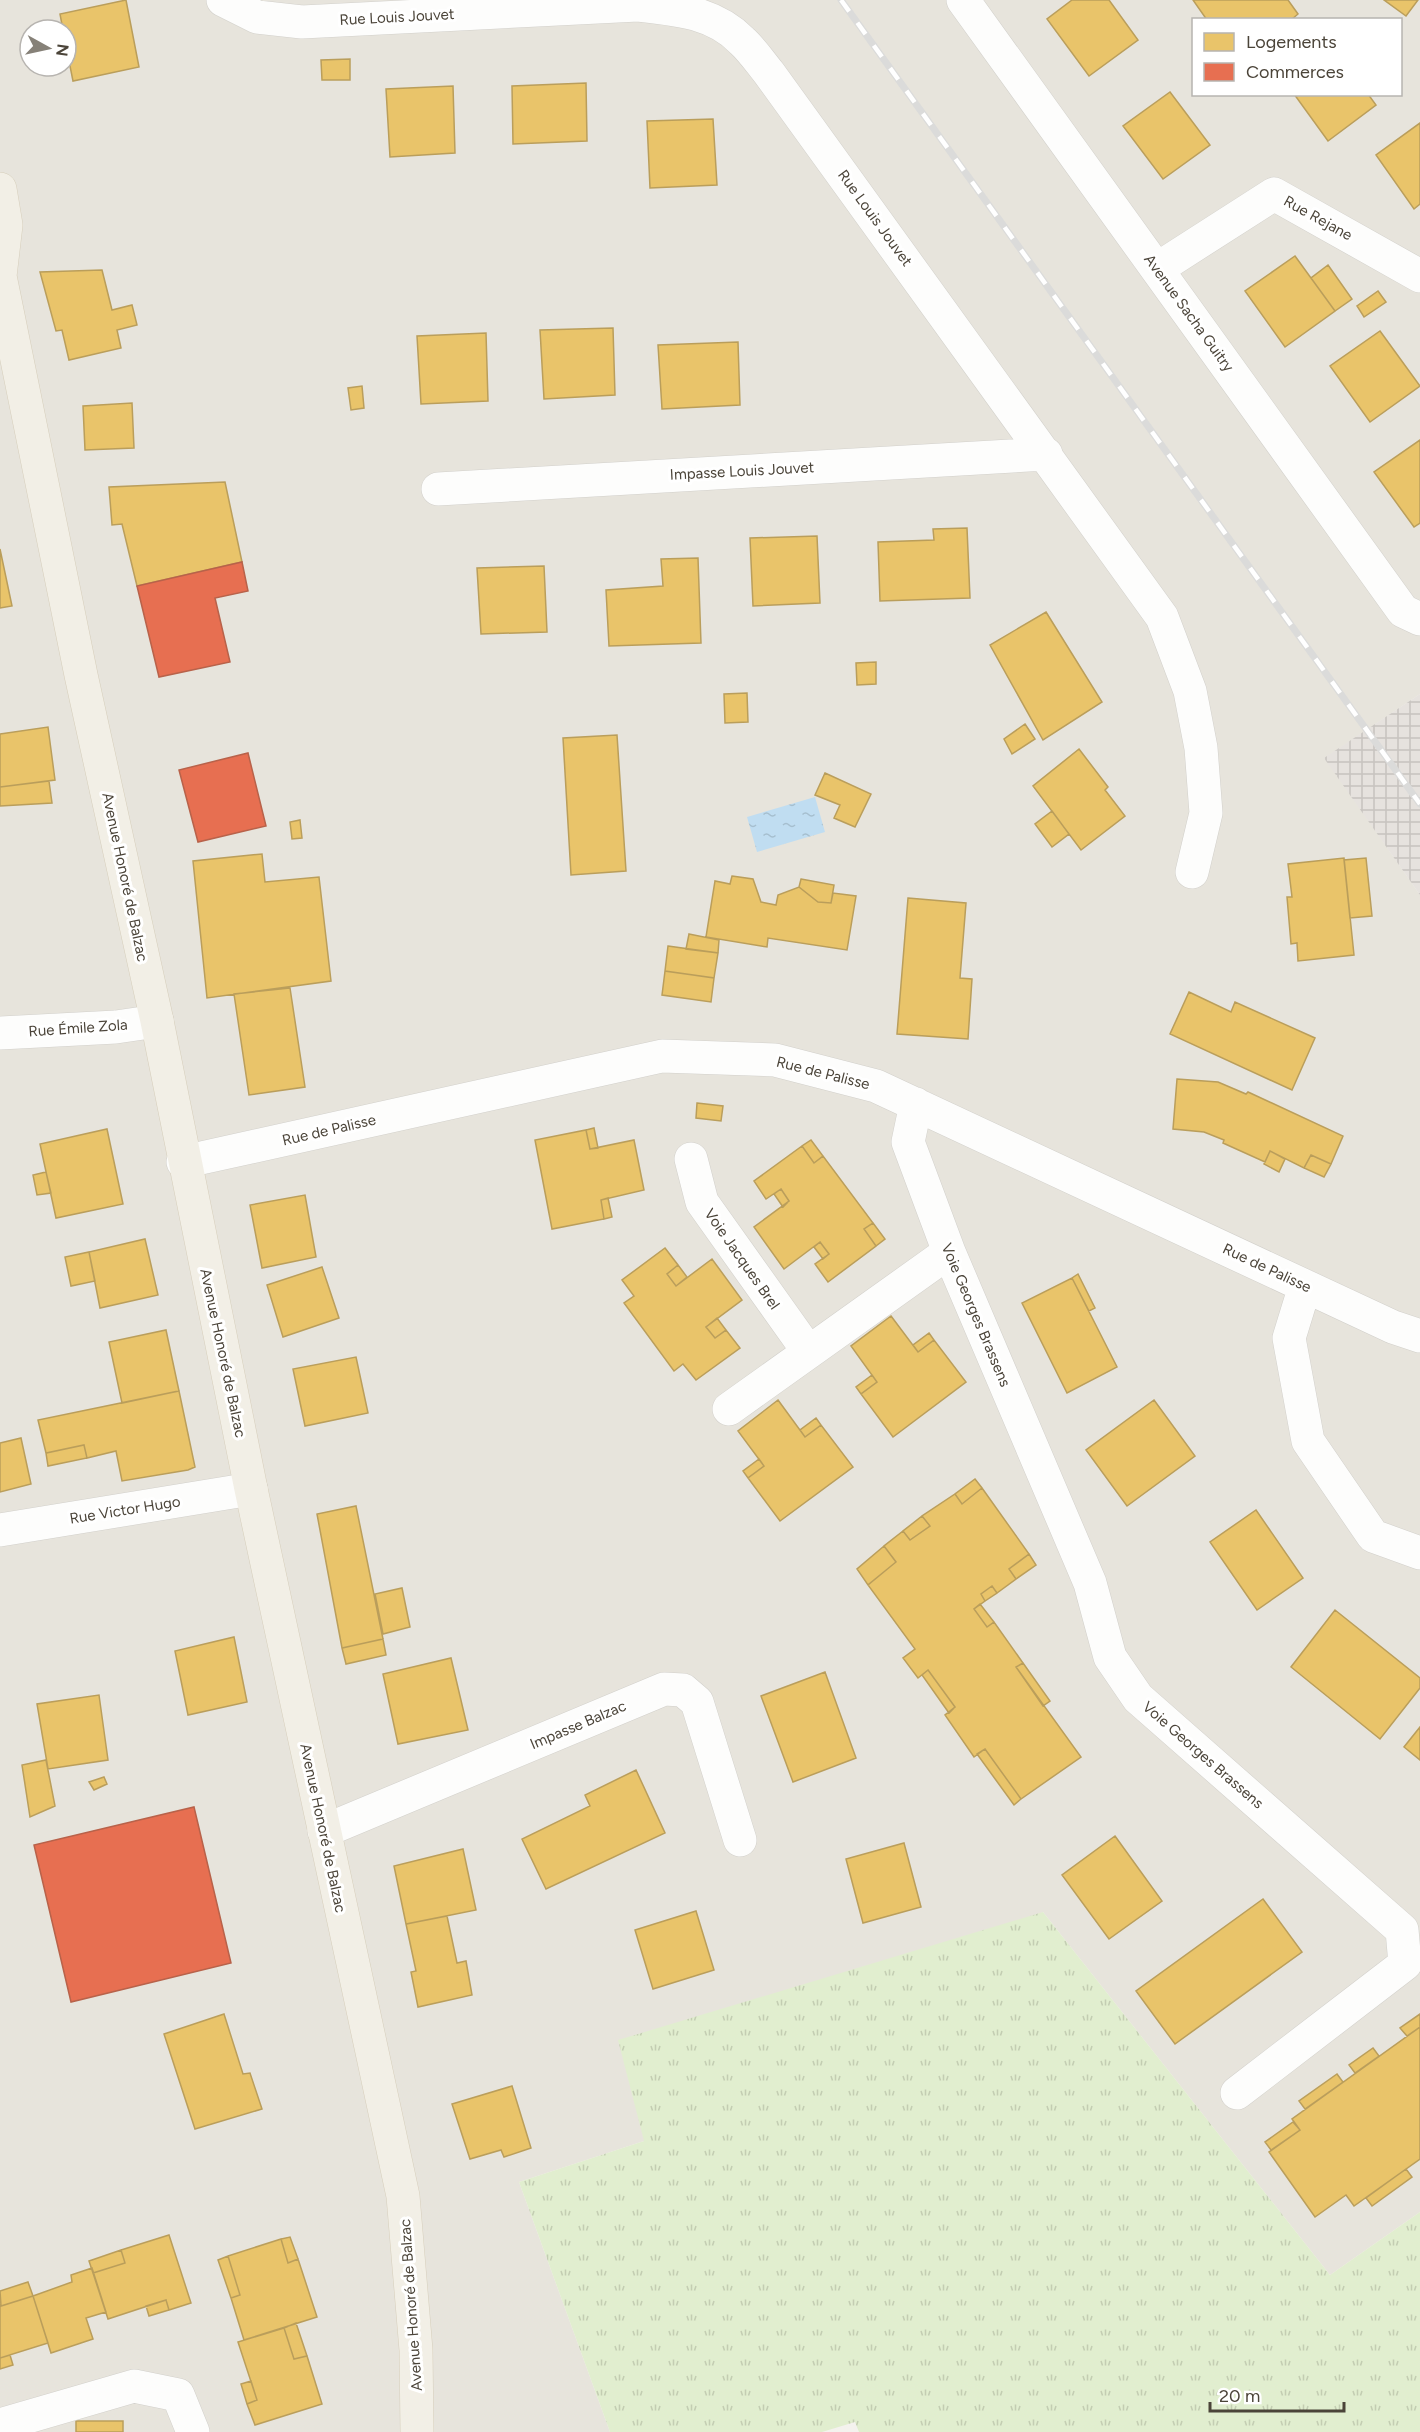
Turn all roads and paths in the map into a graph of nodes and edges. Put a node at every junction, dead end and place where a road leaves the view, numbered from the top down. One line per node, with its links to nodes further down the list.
1 (223, 0): 7 (street, Rue Louis Jouvet)
2 (963, 0): 4 (street, Avenue Sacha Guitry)
3 (0, 189): 5 (main road, Avenue Honoré de Balzac)
4 (1157, 269): 6 (street, Rue Rejane); 9 (street, Avenue Sacha Guitry)
5 (0, 276): 11 (main road, Avenue Honoré de Balzac)
6 (1420, 276)
7 (1046, 454): 8 (street, Impasse Louis Jouvet); 10 (street, Rue Louis Jouvet)
8 (438, 489)
9 (1420, 619)
10 (1192, 872)
11 (157, 1021): 12 (street, Rue Émile Zola); 15 (main road, Avenue Honoré de Balzac)
12 (0, 1033)
13 (916, 1104): 15 (street, Rue de Palisse); 16 (street, Voie Georges Brassens); 17 (street, Rue de Palisse)
14 (691, 1159): 19 (street, Voie Jacques Brel)
15 (183, 1162): 21 (main road, Avenue Honoré de Balzac)
16 (949, 1252): 19 (street); 26 (street, Voie Georges Brassens)
17 (1305, 1286): 18 (street, Rue de Palisse); 23 (street)
18 (1420, 1336)
19 (808, 1351): 20 (street)
20 (729, 1409)
21 (251, 1489): 22 (street, Rue Victor Hugo); 24 (main road, Avenue Honoré de Balzac)
22 (0, 1530)
23 (1420, 1553)
24 (324, 1831): 25 (street, Impasse Balzac); 29 (main road, Avenue Honoré de Balzac)
25 (740, 1840)
26 (1237, 2093)
27 (0, 2425): 28 (street)
28 (193, 2432)
29 (417, 2432)

